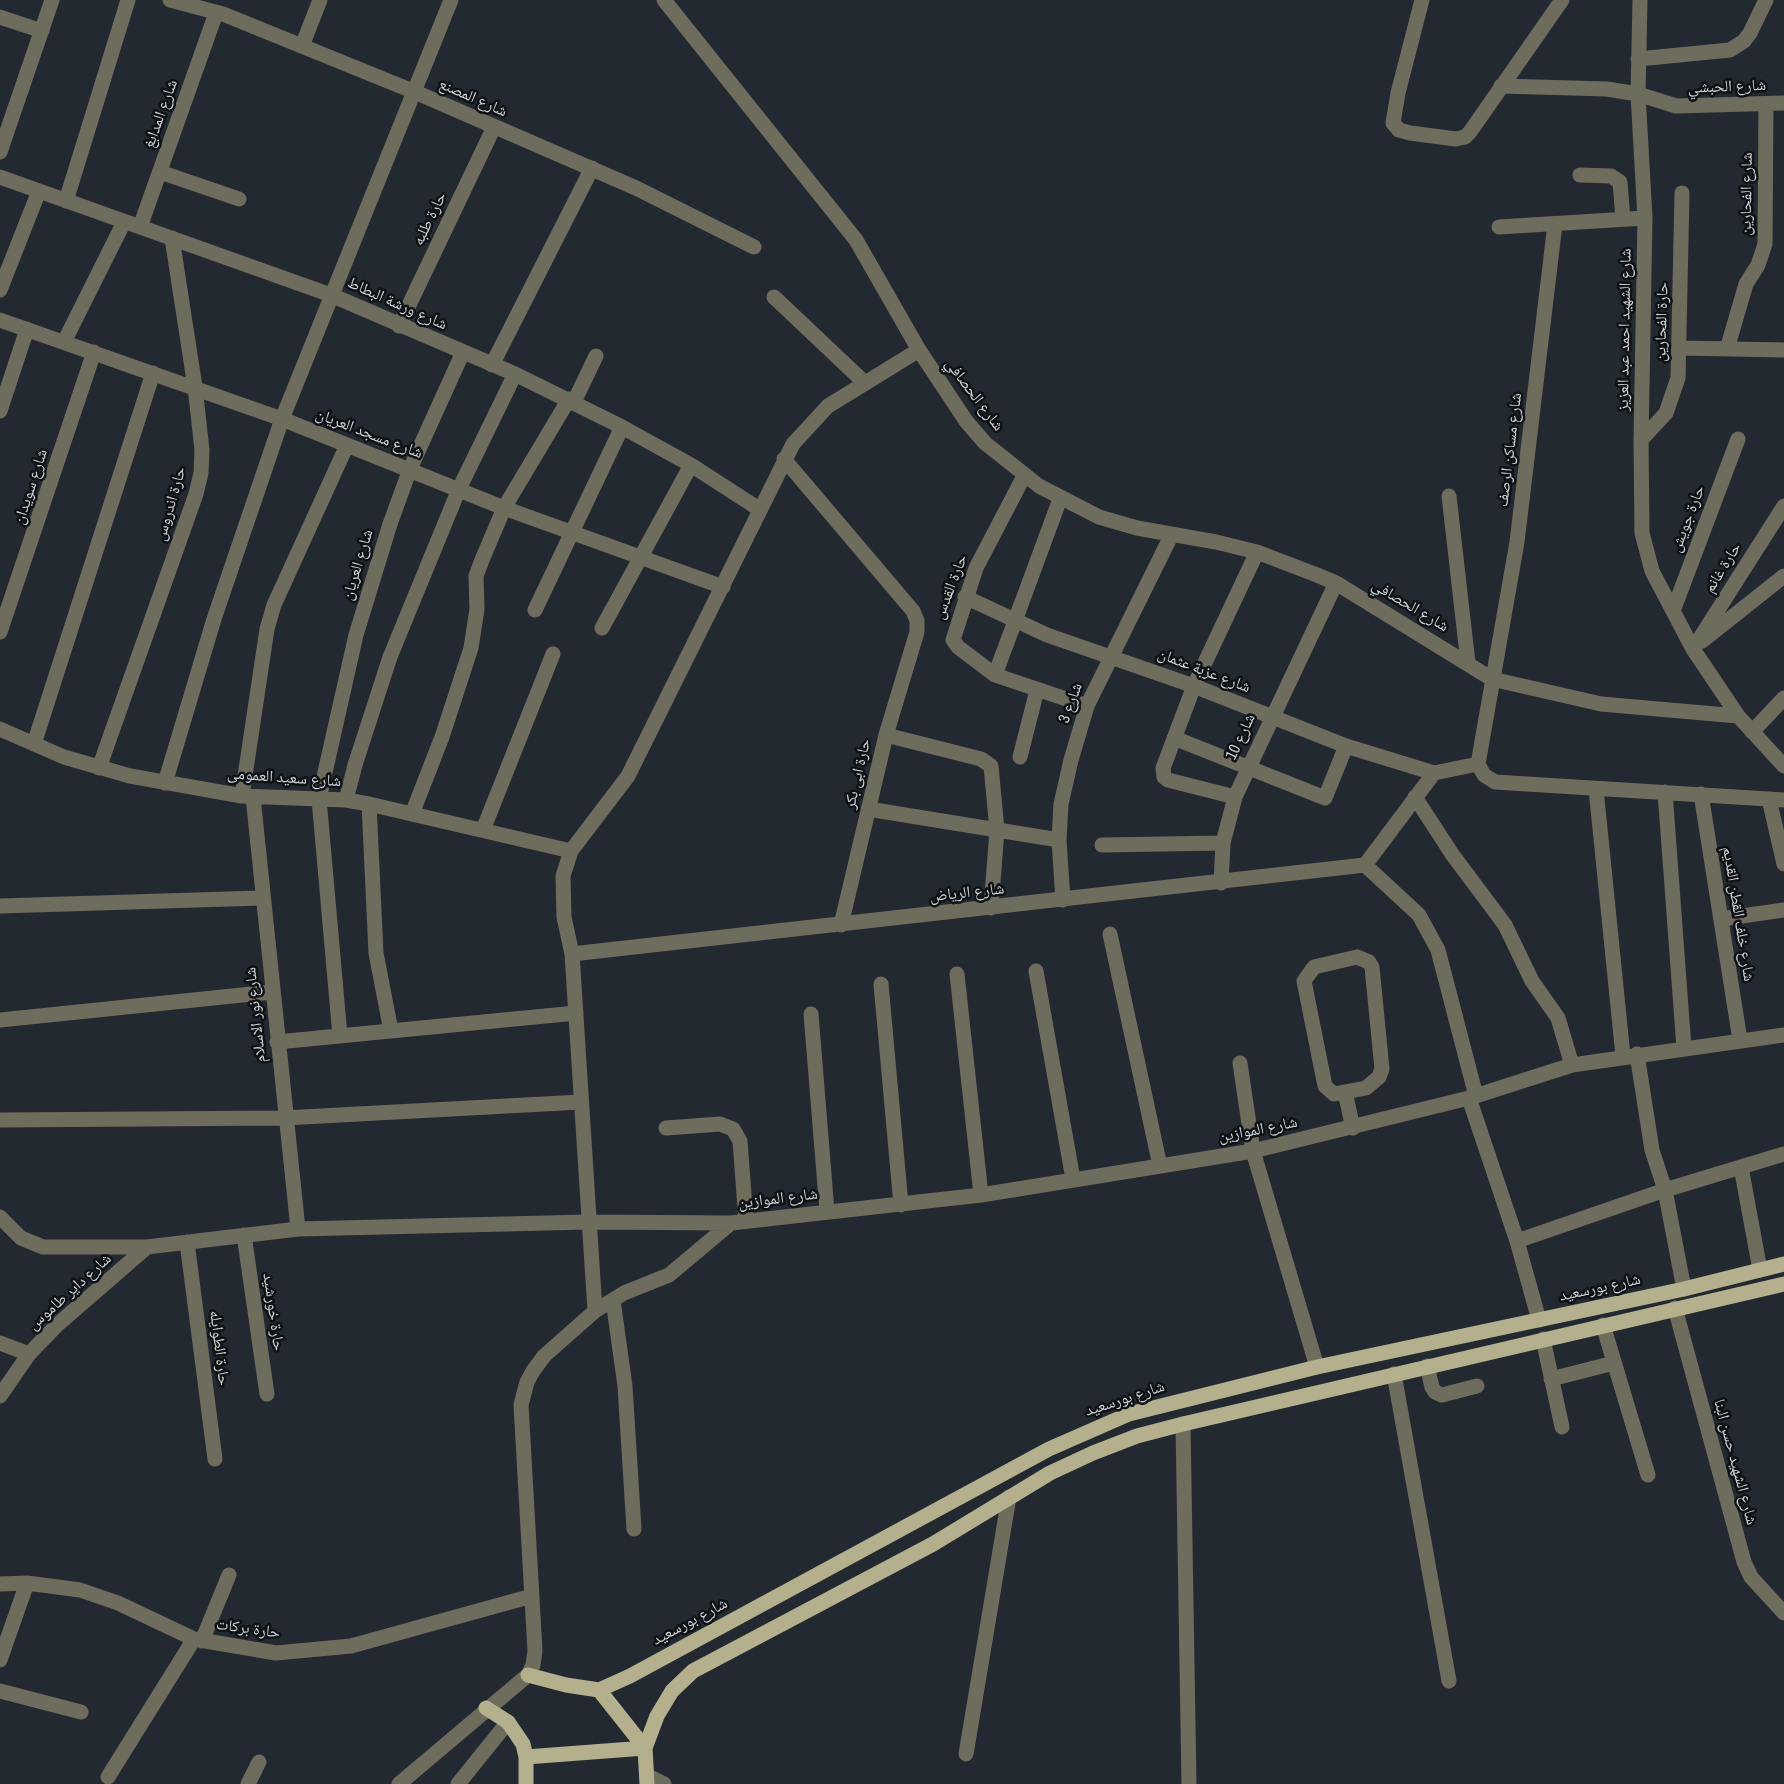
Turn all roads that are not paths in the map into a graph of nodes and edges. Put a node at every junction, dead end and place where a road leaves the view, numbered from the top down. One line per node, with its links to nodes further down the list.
1 (52, 0): 13 (street)
2 (128, 0): 30 (street)
3 (170, 0): 11 (street, شارع المصنع)
4 (320, 0): 14 (street)
5 (451, 0): 17 (street)
6 (664, 0): 48 (street, شارع الحصافي)
7 (1422, 0): 16 (street)
8 (1640, 0): 15 (street, شارع الشهيد احمد عبد العزيز)
9 (1766, 0): 15 (street)
10 (1560, 1): 16 (street)
11 (222, 9): 14 (street, شارع المصنع); 24 (street, شارع المدابغ)
12 (0, 17): 13 (street)
13 (42, 31): 22 (street)
14 (302, 46): 17 (street, شارع المصنع)
15 (1638, 59): 18 (street, شارع الشهيد احمد عبد العزيز)
16 (1501, 86): 18 (street, شارع الحبشي)
17 (416, 92): 21 (street, شارع المصنع); 40 (street)
18 (1638, 94): 20 (street, شارع الحبشي); 31 (street, شارع الشهيد احمد عبد العزيز)
19 (1784, 103): 20 (street, شارع الحبشي)
20 (1766, 104): 47 (street, شارع الفحارين)
21 (494, 127): 23 (street, شارع المصنع); 43 (street, حارة طلبه)
22 (0, 152)
23 (592, 168): 38 (street, شارع المصنع); 53 (street)
24 (160, 171): 29 (street); 35 (street, شارع المدابغ)
25 (1580, 175): 32 (street)
26 (0, 177): 27 (street, شارع ورشة البطاط)
27 (39, 191): 30 (street, شارع ورشة البطاط); 39 (street)
28 (1682, 193): 46 (street, حارة الفحارين)
29 (239, 199)
30 (66, 201): 33 (street, شارع ورشة البطاط)
31 (1645, 218): 32 (street); 63 (street, شارع الشهيد احمد عبد العزيز)
32 (1623, 219): 34 (street)
33 (124, 222): 35 (street, شارع ورشة البطاط); 45 (street)
34 (1555, 224): 36 (street); 93 (street, شارع مساكن الرصف)
35 (140, 227): 37 (street, شارع ورشة البطاط)
36 (1499, 227)
37 (172, 238): 40 (street, شارع ورشة البطاط); 57 (street, حارة اندروس)
38 (754, 247)
39 (0, 290)
40 (331, 295): 43 (street, شارع ورشة البطاط); 60 (street)
41 (774, 297): 56 (street)
42 (0, 320): 44 (street, شارع مسجد العريان)
43 (399, 326): 51 (street, شارع ورشة البطاط)
44 (27, 329): 45 (street, شارع مسجد العريان); 59 (street)
45 (64, 342): 50 (street, شارع مسجد العريان)
46 (1681, 348): 47 (street); 63 (street, حارة الفحارين)
47 (1727, 349): 49 (street)
48 (919, 350): 56 (street); 68 (street, شارع الحصافي)
49 (1784, 350)
50 (94, 352): 54 (street, شارع مسجد العريان); 87 (street, شارع سويدان)
51 (463, 352): 53 (street, شارع ورشة البطاط); 67 (street, شارع العريان)
52 (596, 356): 58 (street)
53 (492, 364): 55 (street, شارع ورشة البطاط)
54 (153, 373): 57 (street, شارع مسجد العريان); 104 (street)
55 (515, 374): 58 (street, شارع ورشة البطاط); 69 (street)
56 (865, 383): 65 (street)
57 (195, 387): 60 (street, شارع مسجد العريان); 110 (street, حارة اندروس)
58 (572, 401): 61 (street, شارع ورشة البطاط); 73 (street)
59 (0, 411)
60 (282, 419): 64 (street, شارع مسجد العريان); 112 (street)
61 (622, 427): 66 (street, شارع ورشة البطاط); 75 (street)
62 (1737, 439): 84 (street, حارة جويش)
63 (1641, 440): 84 (street, شارع الشهيد احمد عبد العزيز)
64 (347, 445): 67 (street, شارع مسجد العريان); 116 (street, شارع نور الاسلام)
65 (784, 459): 74 (street); 102 (street, حارة ابى بكر)
66 (691, 465): 74 (street, شارع ورشة البطاط); 78 (street)
67 (410, 469): 69 (street, شارع مسجد العريان); 119 (street, شارع العريان)
68 (1024, 476): 71 (street, شارع الحصافي); 82 (street, حارة القدس)
69 (459, 489): 73 (street, شارع مسجد العريان); 121 (street)
70 (1449, 496): 91 (street)
71 (1060, 499): 76 (street, شارع الحصافي); 85 (street)
72 (1784, 506): 88 (street, حارة غانم)
73 (504, 507): 75 (street, شارع مسجد العريان); 124 (street)
74 (759, 509): 81 (street)
75 (571, 532): 78 (street, شارع مسجد العريان); 83 (street)
76 (1172, 534): 77 (street, شارع الحصافي); 90 (street, شارع 3)
77 (1257, 552): 80 (street, شارع الحصافي); 94 (street)
78 (640, 557): 81 (street, شارع مسجد العريان); 86 (street)
79 (1784, 576): 88 (street)
80 (1336, 583): 91 (street, شارع الحصافي); 98 (street, شارع 10)
81 (723, 586): 130 (street)
82 (965, 597): 85 (street, شارع عزبة عثمان); 92 (street, حارة القدس)
83 (535, 610)
84 (1673, 611): 88 (street, شارع الشهيد احمد عبد العزيز)
85 (1014, 621): 90 (street, شارع عزبة عثمان); 92 (street)
86 (602, 628)
87 (0, 632)
88 (1693, 649): 99 (street, شارع الشهيد احمد عبد العزيز)
89 (553, 654): 125 (street)
90 (1110, 656): 94 (street, شارع عزبة عثمان); 97 (street, شارع 3)
91 (1468, 663): 93 (street, شارع الحصافي)
92 (995, 675): 95 (street, حارة القدس)
93 (1492, 679): 99 (street); 107 (street, شارع مساكن الرصف)
94 (1194, 686): 98 (street, شارع عزبة عثمان); 103 (street)
95 (1037, 690): 97 (street, حارة القدس); 106 (street)
96 (1784, 698): 101 (street)
97 (1087, 706): 127 (street, شارع 3)
98 (1271, 716): 105 (street, شارع عزبة عثمان); 109 (street, شارع 10)
99 (1738, 716): 101 (street, شارع الشهيد احمد عبد العزيز)
100 (0, 729): 104 (street, شارع سعيد العمومى)
101 (1752, 732): 108 (street, شارع الشهيد احمد عبد العزيز)
102 (886, 735): 123 (street, حارة ابى بكر); 126 (street)
103 (1174, 738): 109 (street); 117 (street)
104 (34, 744): 110 (street, شارع سعيد العمومى)
105 (1347, 746): 109 (street); 111 (street, شارع عزبة عثمان)
106 (1020, 758)
107 (1478, 764): 111 (street); 113 (street)
108 (1784, 766)
109 (1247, 767): 117 (street, شارع 10)
110 (99, 768): 112 (street, شارع سعيد العمومى)
111 (1434, 773): 118 (street)
112 (165, 783): 116 (street, شارع سعيد العمومى)
113 (1596, 789): 114 (street); 156 (street)
114 (1665, 792): 115 (street); 155 (street)
115 (1701, 794): 120 (street); 139 (street, شارع خلف القطن القديم)
116 (248, 796): 119 (street, شارع سعيد العمومى); 134 (street, شارع نور الاسلام)
117 (1234, 797): 128 (street, شارع 10)
118 (1415, 797): 132 (street); 158 (street)
119 (319, 799): 121 (street, شارع سعيد العمومى); 152 (street, شارع العريان)
120 (1777, 799): 131 (street)
121 (346, 800): 122 (street, شارع سعيد العمومى)
122 (369, 804): 124 (street, شارع سعيد العمومى); 150 (street)
123 (868, 809): 126 (street); 140 (street, حارة ابى بكر)
124 (412, 814): 125 (street, شارع سعيد العمومى)
125 (483, 830): 130 (street, شارع سعيد العمومى)
126 (997, 830): 127 (street); 137 (street)
127 (1059, 840): 135 (street, شارع 3)
128 (1224, 843): 129 (street); 133 (street, شارع 10)
129 (1102, 845)
130 (571, 851): 142 (street)
131 (1784, 864)
132 (1365, 865): 133 (street, شارع الرياض); 160 (street)
133 (1221, 883): 135 (street, شارع الرياض)
134 (261, 898): 136 (street); 146 (street, شارع نور الاسلام)
135 (1063, 900): 137 (street, شارع الرياض)
136 (0, 906)
137 (991, 908): 140 (street, شارع الرياض)
138 (1784, 910): 139 (street)
139 (1721, 919): 153 (street, شارع خلف القطن القديم)
140 (841, 925): 142 (street, شارع الرياض)
141 (1110, 934): 168 (street)
142 (572, 954): 147 (street)
143 (1036, 971): 170 (street)
144 (957, 974): 172 (street)
145 (881, 984): 173 (street)
146 (271, 992): 149 (street); 154 (street, شارع نور الاسلام)
147 (576, 1013): 150 (street); 161 (street)
148 (810, 1014): 174 (street)
149 (0, 1020)
150 (391, 1031): 152 (street)
151 (1784, 1035): 153 (street, شارع الموازين)
152 (340, 1036): 154 (street)
153 (1740, 1040): 155 (street, شارع الموازين)
154 (277, 1042): 162 (street, شارع نور الاسلام)
155 (1684, 1048): 156 (street, شارع الموازين)
156 (1630, 1055): 158 (street, شارع الموازين); 171 (street)
157 (1240, 1064): 166 (street)
158 (1572, 1065): 160 (street, شارع الموازين)
159 (1345, 1092): 159 (street); 165 (street)
160 (1473, 1096): 165 (street, شارع الموازين); 180 (street)
161 (581, 1102): 162 (street); 176 (street)
162 (284, 1118): 163 (street); 178 (street, شارع نور الاسلام)
163 (0, 1120)
164 (666, 1128): 177 (street)
165 (1353, 1128): 166 (street, شارع الموازين)
166 (1252, 1151): 168 (street, شارع الموازين); 197 (street)
167 (1784, 1154): 169 (street)
168 (1160, 1166): 170 (street, شارع الموازين)
169 (1741, 1167): 171 (street); 184 (street)
170 (1073, 1179): 172 (street, شارع الموازين)
171 (1665, 1190): 180 (street); 186 (street)
172 (981, 1195): 173 (street, شارع الموازين)
173 (901, 1205): 174 (street, شارع الموازين)
174 (827, 1211): 177 (street, شارع الموازين)
175 (0, 1217): 182 (street, شارع الموازين)
176 (588, 1222): 177 (street, شارع الموازين); 178 (street, شارع الموازين); 189 (street)
177 (738, 1222): 187 (street)
178 (298, 1229): 179 (street, شارع الموازين)
179 (244, 1235): 181 (street, شارع الموازين); 201 (street, حارة خورشيد)
180 (1517, 1241): 190 (street)
181 (187, 1242): 182 (street, شارع الموازين); 205 (street, حارة الطوايله)
182 (147, 1247): 194 (street, شارع داير طاموس)
183 (1784, 1264): 184 (main road, شارع بورسعيد)
184 (1760, 1270): 186 (main road, شارع بورسعيد)
185 (1784, 1284): 188 (main road)
186 (1684, 1289): 190 (main road, شارع بورسعيد)
187 (613, 1300): 189 (street); 208 (street)
188 (1675, 1308): 191 (main road); 213 (street, شارع الشهيد حسن البنا)
189 (595, 1311): 212 (street)
190 (1539, 1320): 197 (main road, شارع بورسعيد)
191 (1603, 1325): 192 (main road); 195 (street)
192 (1543, 1339): 196 (main road); 199 (street)
193 (0, 1343): 194 (street)
194 (29, 1354): 202 (street, شارع داير طاموس)
195 (1614, 1364): 199 (street); 206 (street)
196 (1427, 1366): 198 (main road); 200 (street)
197 (1317, 1367): 218 (main road, شارع بورسعيد)
198 (1394, 1374): 203 (main road); 217 (street)
199 (1551, 1379): 204 (street)
200 (1477, 1386)
201 (267, 1394)
202 (0, 1396)
203 (1183, 1424): 207 (main road); 234 (street)
204 (1562, 1427)
205 (215, 1459)
206 (1648, 1475)
207 (1010, 1497): 223 (main road); 224 (street)
208 (634, 1529)
209 (230, 1575): 214 (street)
210 (27, 1583): 211 (street, حارة بركات); 214 (street, حارة بركات); 215 (street)
211 (0, 1584)
212 (532, 1596): 214 (street, حارة بركات); 216 (street)
213 (1784, 1613)
214 (198, 1640): 227 (street)
215 (0, 1660)
216 (528, 1674): 218 (main road); 220 (street)
217 (1449, 1682)
218 (599, 1690): 223 (main road)
219 (0, 1692): 221 (street)
220 (486, 1708): 222 (main road); 230 (street)
221 (81, 1712)
222 (508, 1722): 225 (main road); 231 (street)
223 (645, 1748): 225 (main road); 228 (main road)
224 (966, 1754)
225 (526, 1756): 232 (main road)
226 (258, 1762): 229 (street)
227 (108, 1777)
228 (647, 1780): 233 (street)
229 (248, 1784)
230 (399, 1784)
231 (458, 1784)
232 (526, 1784)
233 (664, 1784)
234 (1189, 1784)

